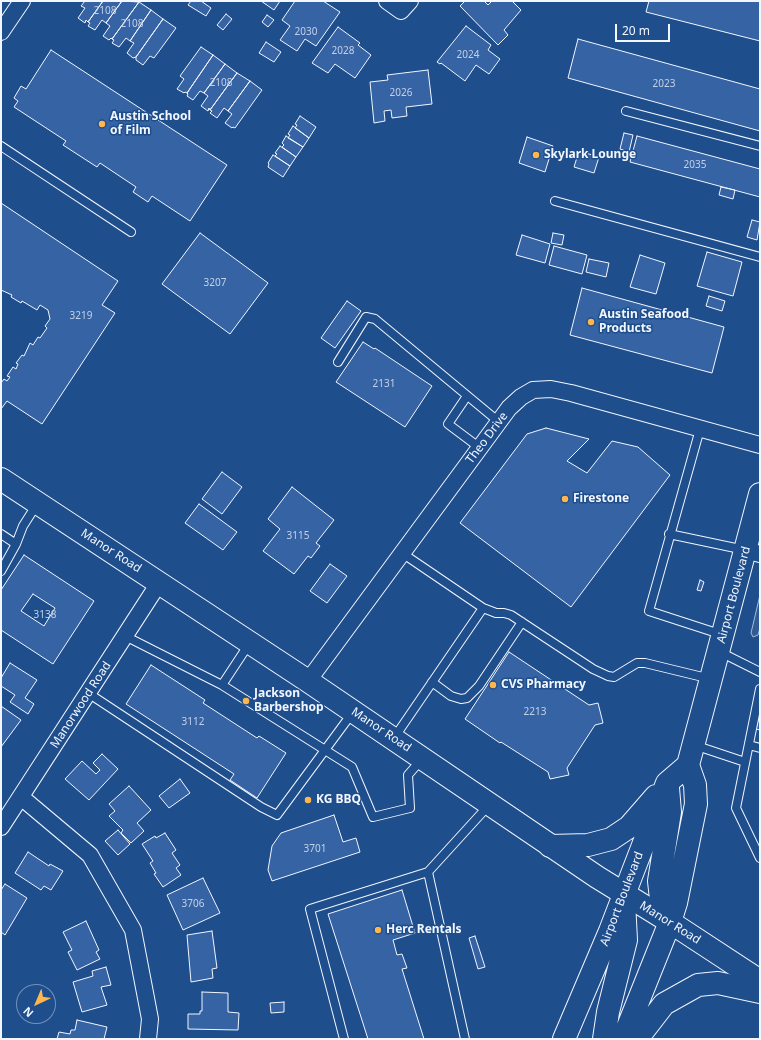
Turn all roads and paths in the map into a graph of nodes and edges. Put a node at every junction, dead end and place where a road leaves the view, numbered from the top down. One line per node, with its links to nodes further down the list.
1 (22, 1): 4 (street)
2 (387, 1): 3 (street)
3 (410, 1)
4 (3, 24)
5 (626, 111): 7 (lane)
6 (1, 146): 9 (lane)
7 (760, 146)
8 (555, 201): 10 (lane)
9 (131, 232)
10 (760, 257)
11 (338, 362): 12 (lane)
12 (467, 396): 13 (lane); 16 (lane)
13 (499, 422): 14 (street, Theo Drive); 16 (street, Theo Drive)
14 (700, 428): 15 (street, Theo Drive); 21 (lane)
15 (760, 445)
16 (480, 448): 24 (street, Theo Drive)
17 (1, 479): 19 (main road, Manor Road)
18 (760, 494): 23 (main road, Airport Boulevard)
19 (38, 504): 22 (lane); 26 (main road, Manor Road)
20 (1, 534): 22 (lane)
21 (669, 534): 23 (lane); 31 (lane)
22 (16, 544): 25 (lane)
23 (753, 552): 31 (main road, Airport Boulevard)
24 (402, 553): 27 (lane); 34 (street, Theo Drive)
25 (1, 571)
26 (159, 583): 29 (street, Manorwood Road); 30 (main road, Manor Road)
27 (483, 608): 28 (lane); 35 (lane)
28 (522, 622): 33 (lane); 35 (lane)
29 (125, 636): 36 (lane); 38 (street, Manorwood Road)
30 (249, 643): 34 (main road, Manor Road); 36 (lane)
31 (721, 643): 32 (lane); 33 (main road, Airport Boulevard)
32 (760, 672)
33 (712, 679): 44 (main road, Airport Boulevard)
34 (308, 681): 39 (main road, Manor Road)
35 (432, 682): 40 (lane)
36 (222, 685): 43 (lane)
37 (760, 690): 41 (lane)
38 (88, 693): 43 (lane); 48 (street, Manorwood Road)
39 (353, 712): 40 (main road, Manor Road); 43 (lane)
40 (394, 739): 45 (main road, Manor Road)
41 (749, 745): 42 (lane); 46 (lane)
42 (760, 748)
43 (324, 751): 45 (lane)
44 (690, 755): 46 (lane); 47 (main road, Airport Boulevard); 55 (main road)
45 (422, 758): 49 (main road, Manor Road)
46 (745, 762): 52 (lane)
47 (667, 783): 51 (main road); 54 (main road, Airport Boulevard); 55 (main road)
48 (21, 797): 50 (street, Manorwood Road); 58 (street)
49 (490, 804): 51 (main road, Manor Road); 53 (lane)
50 (1, 827)
51 (550, 846): 54 (main road, Manor Road)
52 (760, 858)
53 (428, 872): 59 (lane); 60 (lane)
54 (623, 894): 55 (main road, Manor Road); 61 (main road, Airport Boulevard); 62 (main road)
55 (670, 922): 56 (main road, Manor Road); 63 (main road)
56 (760, 981)
57 (760, 992): 64 (main road)
58 (148, 1039)
59 (344, 1039)
60 (465, 1039)
61 (564, 1039)
62 (604, 1039)
63 (623, 1039)
64 (637, 1039)

